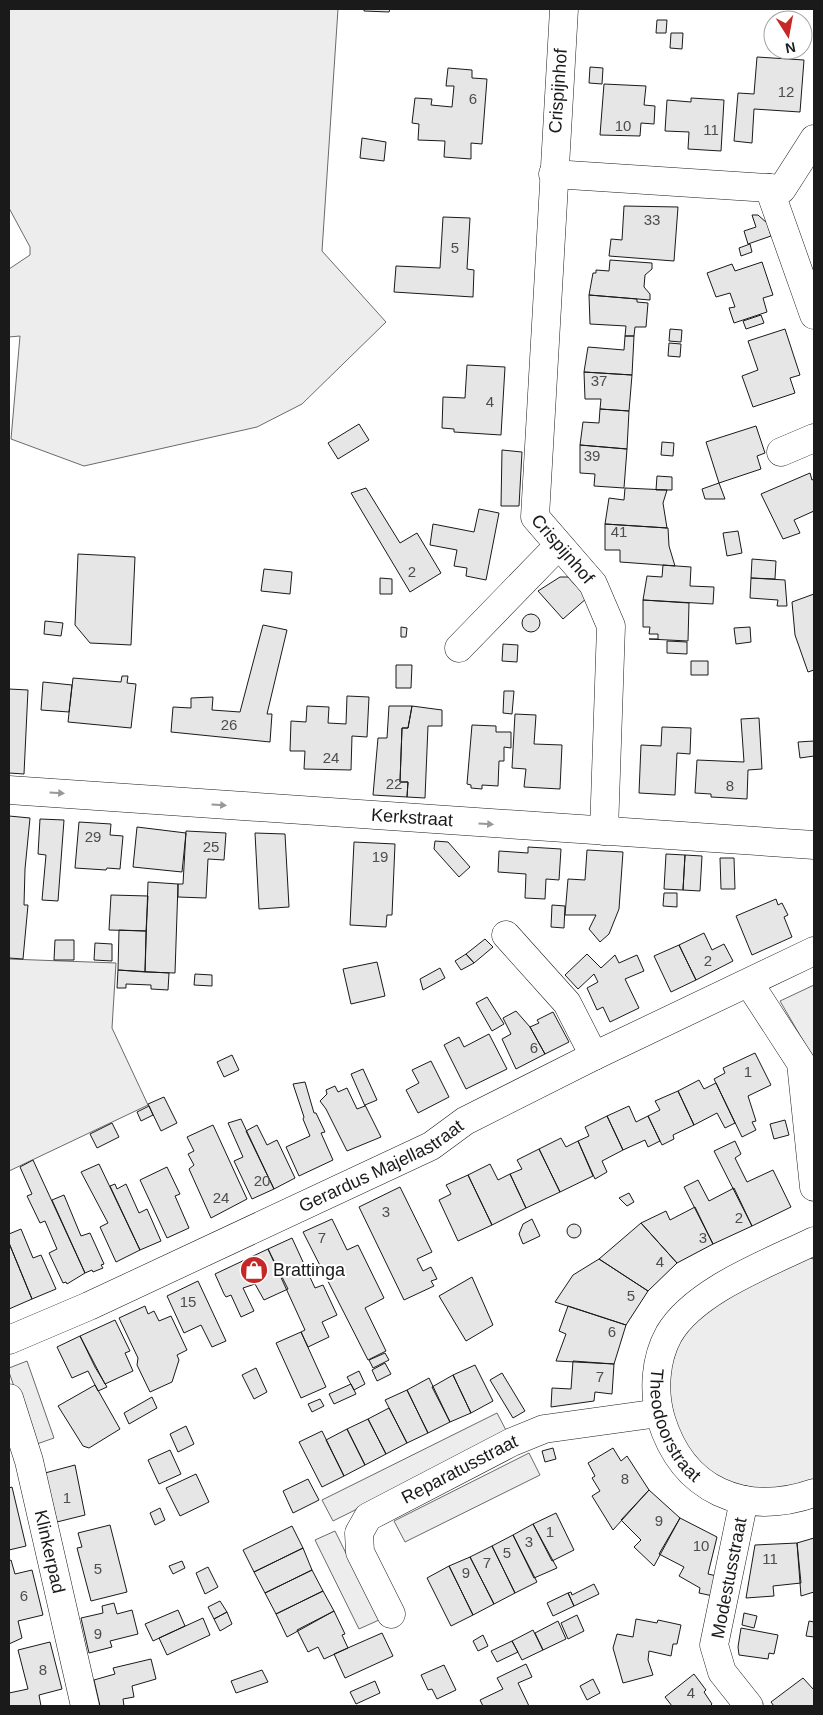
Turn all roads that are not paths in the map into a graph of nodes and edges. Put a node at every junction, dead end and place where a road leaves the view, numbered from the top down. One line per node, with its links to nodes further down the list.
1 (564, 9): 3 (street, Crispijnhof)
2 (814, 139): 4 (street)
3 (553, 174): 4 (street); 8 (street, Crispijnhof)
4 (770, 188): 5 (street)
5 (814, 315)
6 (814, 438): 7 (street)
7 (781, 452)
8 (558, 546): 9 (street); 11 (street, Crispijnhof)
9 (459, 648)
10 (9, 790): 11 (street, Kerkstraat, one-way to 11)
11 (604, 831): 12 (street, Kerkstraat)
12 (814, 845)
13 (506, 935): 16 (street)
14 (814, 951): 15 (street, Gerardus Majellastraat)
15 (749, 982): 16 (street, Gerardus Majellastraat); 17 (street)
16 (594, 1056): 19 (street, Gerardus Majellastraat)
17 (814, 1187)
18 (814, 1241): 21 (street, Theodoorstraat)
19 (9, 1340)
20 (9, 1398): 25 (street, Klinkerpad)
21 (659, 1413): 23 (street, Theodoorstraat); 24 (street, Reparatusstraat)
22 (814, 1493): 23 (street, Theodoorstraat)
23 (744, 1500): 26 (street, Modestusstraat)
24 (391, 1614)
25 (85, 1706)
26 (749, 1706)

